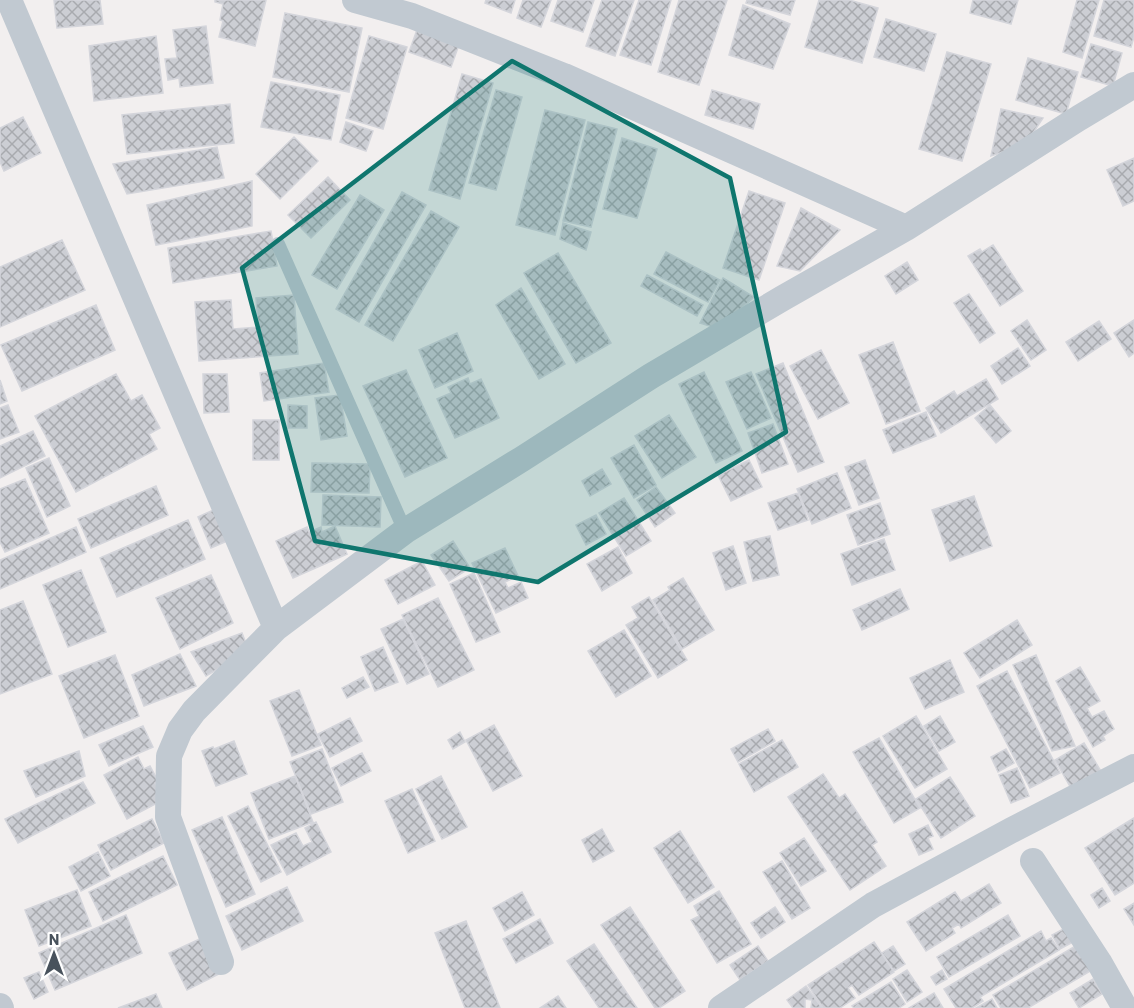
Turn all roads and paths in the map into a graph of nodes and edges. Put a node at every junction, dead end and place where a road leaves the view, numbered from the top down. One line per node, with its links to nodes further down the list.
1 (9, 0): 7 (street)
2 (355, 0): 4 (street)
3 (1134, 85): 4 (street)
4 (906, 228): 6 (street)
5 (278, 244): 6 (lane)
6 (405, 531): 7 (street)
7 (276, 628): 10 (street)
8 (1134, 767): 11 (street)
9 (1033, 861): 12 (street)
10 (221, 962)
11 (736, 1004)
12 (1125, 1008)

